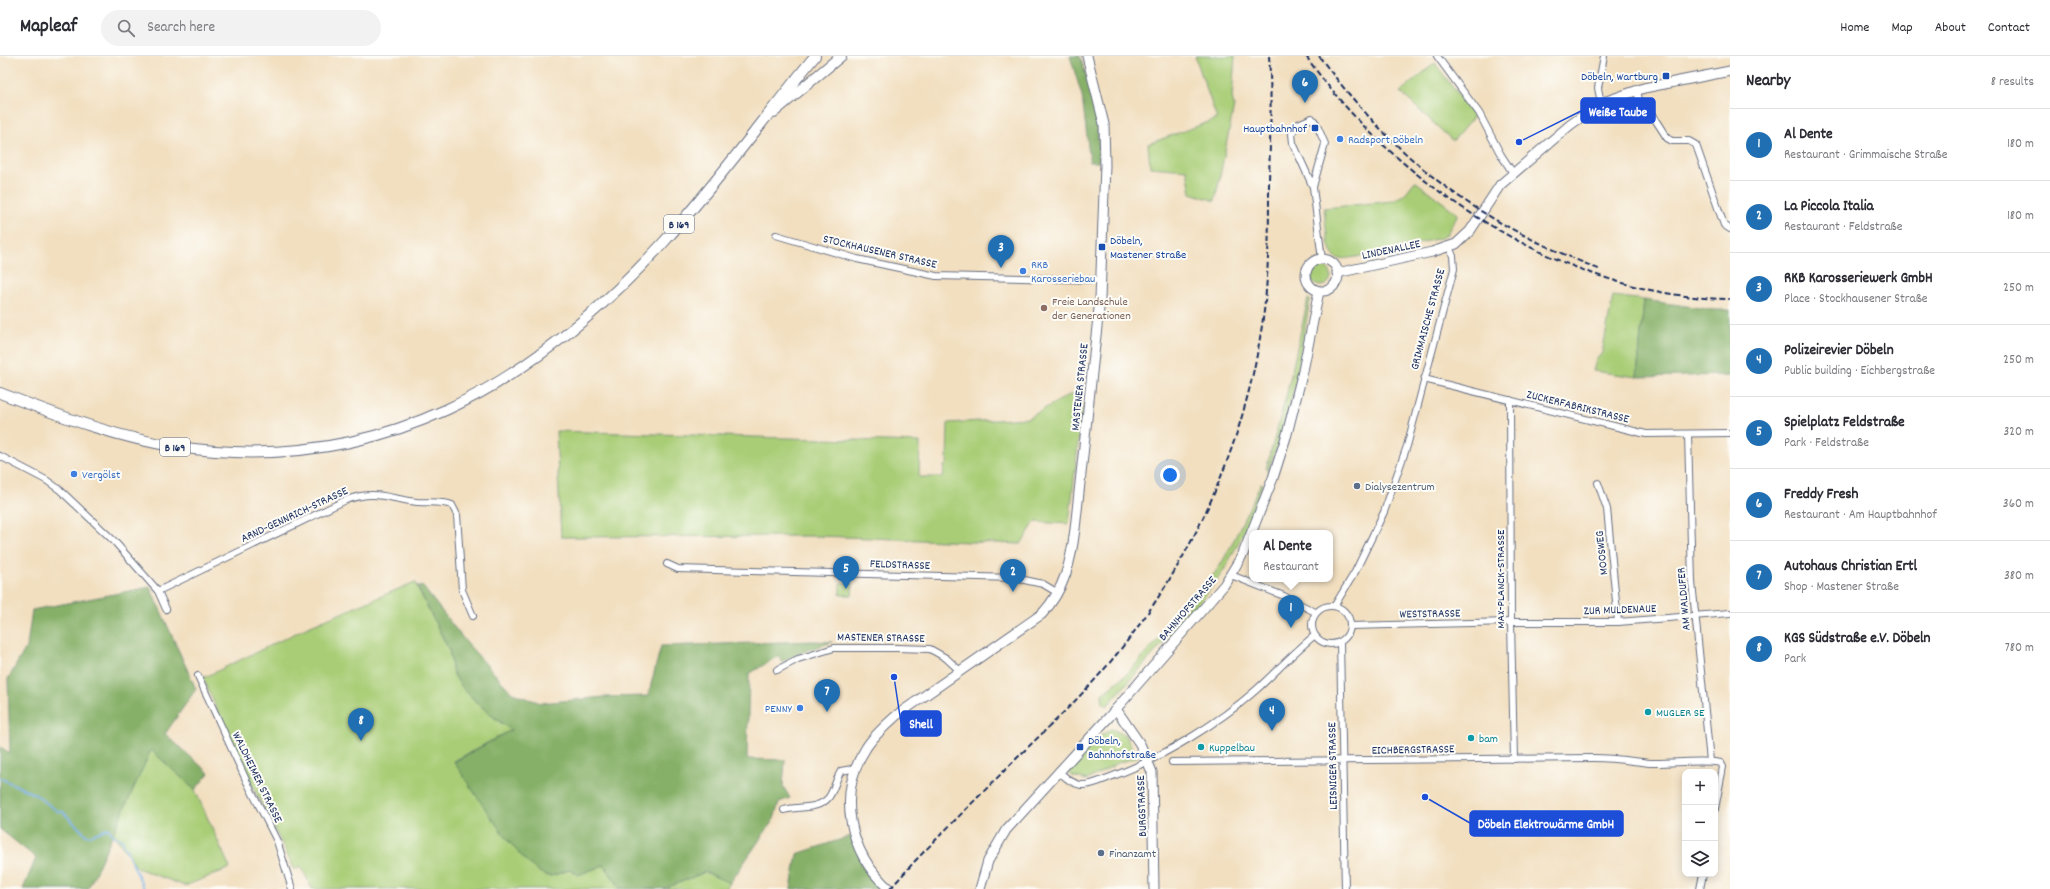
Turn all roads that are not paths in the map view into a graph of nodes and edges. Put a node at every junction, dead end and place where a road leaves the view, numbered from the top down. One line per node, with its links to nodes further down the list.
1 (814, 56): 9 (main road, B 169)
2 (841, 56): 9 (main road)
3 (1087, 56): 17 (main road, MASTENER STRASSE)
4 (1437, 56): 10 (street)
5 (1604, 56): 8 (street)
6 (1730, 71): 7 (main road)
7 (1637, 90): 8 (main road); 12 (street)
8 (1601, 103): 10 (main road)
9 (764, 119): 20 (main road, B 169)
10 (1512, 173): 14 (main road)
11 (1313, 187): 11 (street); 15 (street)
12 (1730, 229)
13 (776, 235): 17 (street, STOCKHAUSENER STRASSE)
14 (1449, 247): 16 (main road, LINDENALLEE); 19 (street, GRIMMAISCHE STRASSE)
15 (1322, 260): 16 (main road); 18 (main road)
16 (1337, 272): 18 (main road)
17 (1101, 280): 31 (main road, MASTENER STRASSE)
18 (1319, 291): 26 (main road, BAHNHOFSTRASSE)
19 (1424, 380): 21 (street, ZUCKERFABRIKSTRASSE); 32 (street, GRIMMAISCHE STRASSE)
20 (0, 393)
21 (1510, 400): 23 (street, ZUCKERFABRIKSTRASSE); 38 (street, MAX-PLANCK-STRASSE)
22 (1730, 432): 23 (street, ZUCKERFABRIKSTRASSE)
23 (1688, 434): 37 (street, AM WALDUFER)
24 (0, 456): 30 (street)
25 (1598, 483): 39 (street, MOOSWEG)
26 (1253, 530)
27 (1249, 539): 29 (main road, BAHNHOFSTRASSE)
28 (667, 564): 31 (street, FELDSTRASSE)
29 (1231, 574): 34 (street); 46 (main road, BAHNHOFSTRASSE)
30 (158, 591): 33 (street); 36 (street, ARND-GENNRICH-STRASSE)
31 (1058, 593): 44 (main road, MASTENER STRASSE)
32 (1335, 605): 34 (street); 40 (street)
33 (166, 609)
34 (1315, 612): 41 (street)
35 (1730, 613): 37 (street, ZUR MULDENAUE)
36 (473, 616)
37 (1696, 616): 39 (street, ZUR MULDENAUE); 49 (street, AM WALDUFER)
38 (1511, 622): 39 (street, ZUR MULDENAUE); 40 (street, WESTSTRASSE); 47 (street, MAX-PLANCK-STRASSE)
39 (1618, 622)
40 (1350, 626): 42 (street)
41 (1314, 636): 42 (street); 48 (street)
42 (1340, 642): 51 (street, LEISNIGER STRASSE)
43 (777, 670): 44 (street, MASTENER STRASSE)
44 (959, 670): 52 (main road, MASTENER STRASSE)
45 (198, 676): 57 (street, WALDHEIMER STRASSE)
46 (1116, 708): 48 (main road, BURGSTRASSE); 53 (main road, BAHNHOFSTRASSE)
47 (1514, 759): 49 (street, EICHBERGSTRASSE); 51 (street, EICHBERGSTRASSE)
48 (1149, 761): 53 (street); 60 (main road, BURGSTRASSE)
49 (1710, 761): 54 (street, EICHBERGSTRASSE)
50 (1172, 762): 51 (street, EICHBERGSTRASSE)
51 (1343, 762): 61 (street, LEISNIGER STRASSE)
52 (857, 768): 55 (street); 58 (main road, MASTENER STRASSE)
53 (1058, 771): 59 (main road, BAHNHOFSTRASSE)
54 (1716, 805)
55 (784, 810)
56 (1702, 877): 62 (street)
57 (292, 889)
58 (889, 889)
59 (980, 889)
60 (1154, 889)
61 (1345, 889)
62 (1700, 889)

